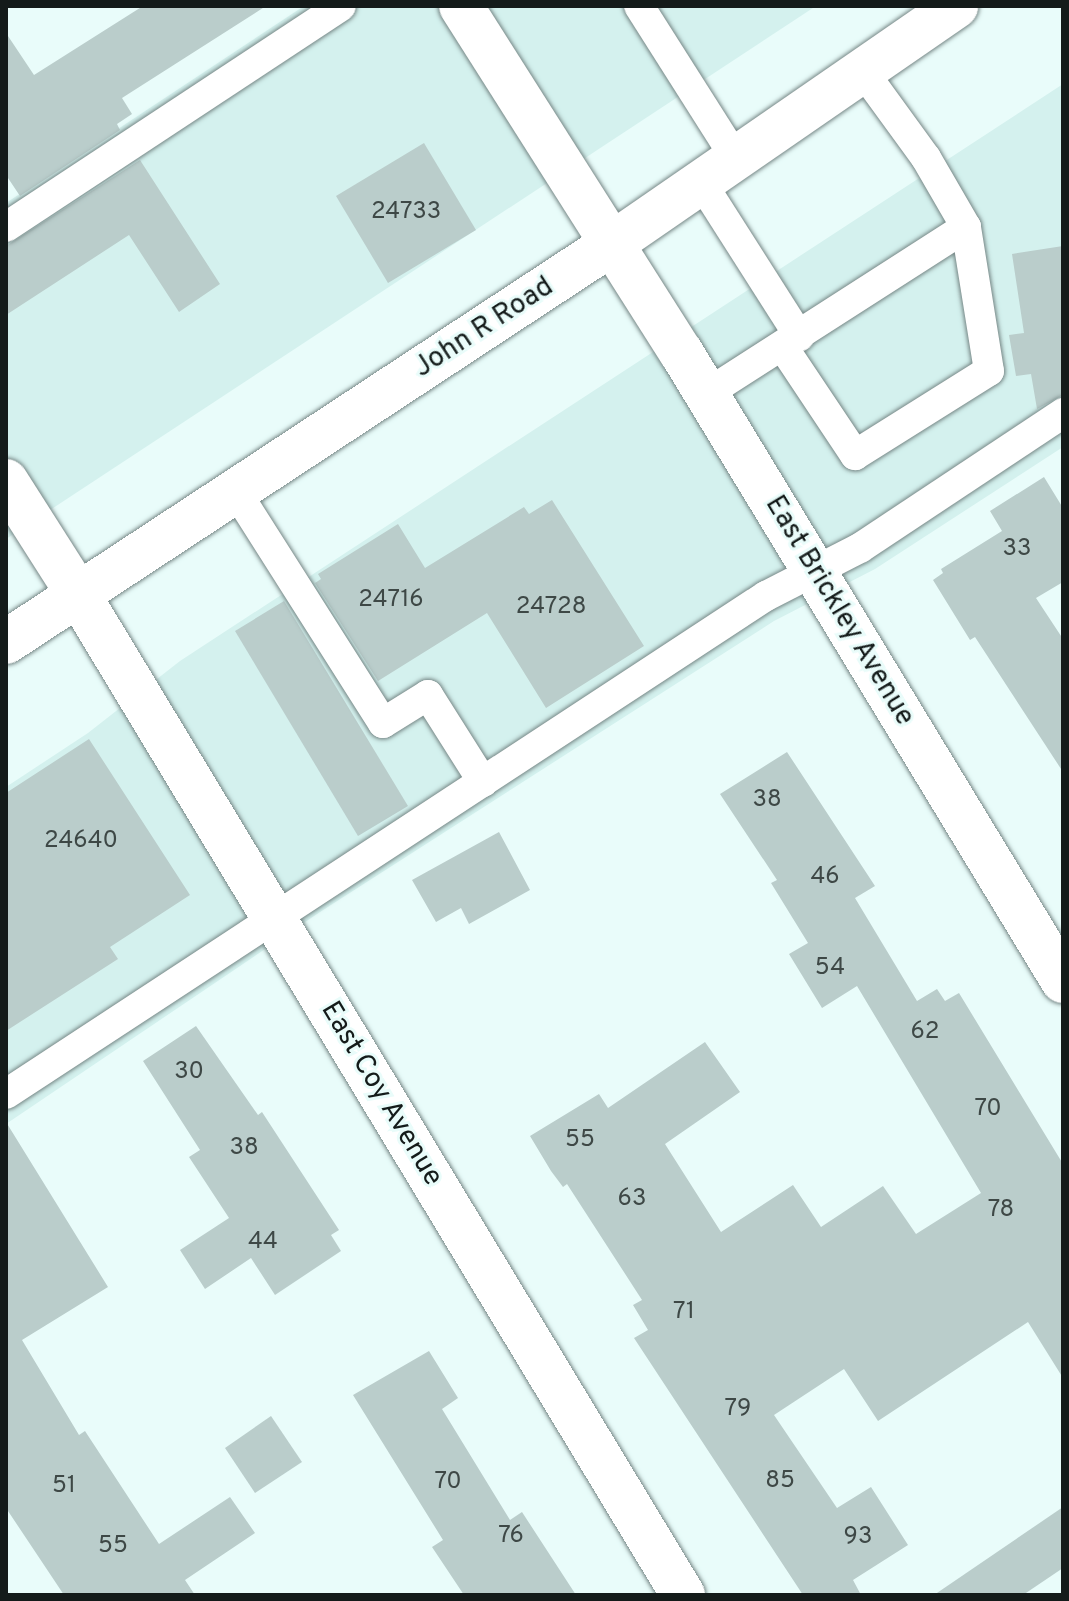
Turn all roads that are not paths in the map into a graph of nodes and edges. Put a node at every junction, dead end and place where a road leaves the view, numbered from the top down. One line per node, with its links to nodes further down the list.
1 (341, 6): 8 (lane)
2 (461, 6): 10 (street, East Brickley Avenue)
3 (639, 6): 6 (lane)
4 (956, 6): 5 (street, John R Road)
5 (862, 70): 6 (street, John R Road); 9 (lane)
6 (735, 157): 7 (street, John R Road)
7 (701, 182): 10 (street, John R Road); 11 (lane)
8 (6, 227)
9 (966, 227): 11 (lane); 11 (lane)
10 (613, 243): 12 (street, East Brickley Avenue); 15 (street, John R Road)
11 (791, 341): 12 (lane)
12 (706, 394): 16 (street, East Brickley Avenue)
13 (1063, 413): 16 (lane)
14 (6, 481): 17 (street, East Coy Avenue)
15 (235, 490): 17 (street, John R Road); 19 (lane)
16 (814, 569): 19 (lane); 21 (street, East Brickley Avenue)
17 (78, 594): 18 (street, John R Road); 20 (street, East Coy Avenue)
18 (6, 642)
19 (483, 782): 20 (lane)
20 (274, 918): 22 (lane); 23 (street, East Coy Avenue)
21 (1063, 981)
22 (6, 1094)
23 (683, 1595)

